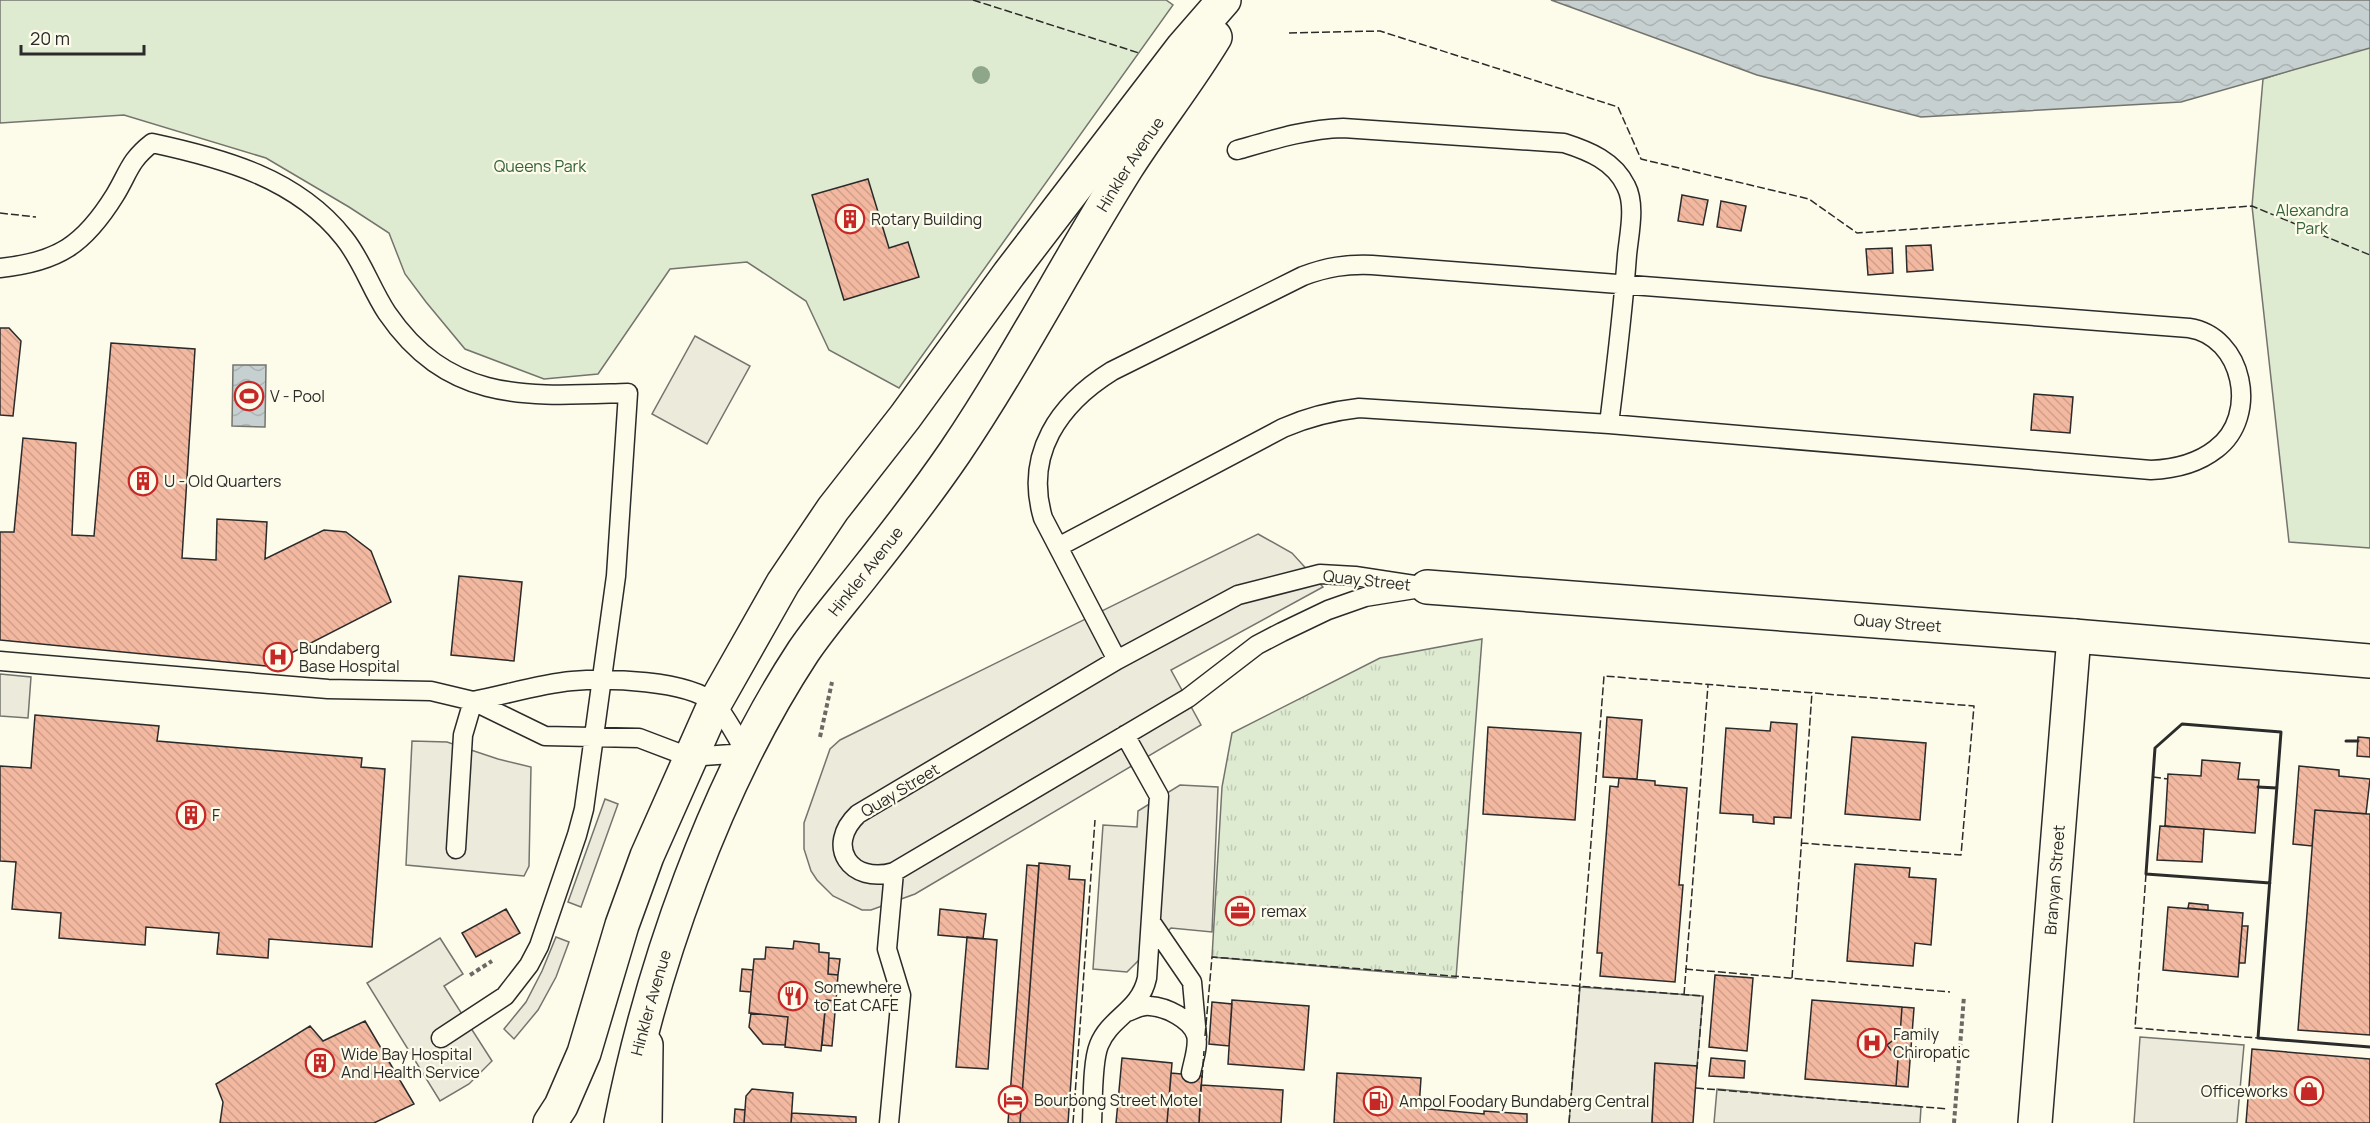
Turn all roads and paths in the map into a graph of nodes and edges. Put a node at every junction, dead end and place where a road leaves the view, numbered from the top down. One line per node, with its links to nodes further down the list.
1 (1224, 0): 3 (main road)
2 (1238, 0): 3 (main road)
3 (1192, 54): 16 (main road, Hinkler Avenue); 19 (main road, Hinkler Avenue)
4 (1237, 150): 6 (lane)
5 (0, 268): 14 (lane)
6 (1625, 283): 7 (lane); 7 (lane); 8 (lane)
7 (1609, 424): 8 (lane)
8 (1060, 546): 11 (lane)
9 (1427, 587): 10 (main road, Quay Street); 11 (lane, Quay Street); 17 (lane, Quay Street)
10 (2074, 636): 13 (main road, Quay Street); 38 (main road, Branyan Street)
11 (1117, 660): 22 (lane, Quay Street)
12 (0, 661): 15 (lane)
13 (2370, 661)
14 (601, 681): 15 (lane); 16 (lane); 18 (lane)
15 (473, 701): 18 (lane); 21 (lane)
16 (715, 703): 19 (lane); 20 (main road, Hinkler Avenue)
17 (1125, 735): 22 (lane, Quay Street); 23 (lane)
18 (593, 736): 20 (lane); 28 (lane)
19 (746, 753): 20 (lane); 26 (main road, Hinkler Avenue)
20 (689, 758): 29 (main road, Hinkler Avenue)
21 (456, 849)
22 (894, 872): 35 (lane)
23 (1151, 922): 25 (lane); 27 (lane)
24 (1964, 996): 37 (path)
25 (1127, 1012): 27 (lane); 36 (lane)
26 (647, 1016): 33 (main road, Hinkler Avenue); 34 (main road)
27 (1197, 1037): 30 (lane)
28 (441, 1038)
29 (584, 1053): 31 (main road); 32 (main road)
30 (1191, 1072)
31 (550, 1123)
32 (567, 1123)
33 (621, 1123)
34 (645, 1123)
35 (889, 1123)
36 (1092, 1123)
37 (1954, 1123)
38 (2035, 1123)

